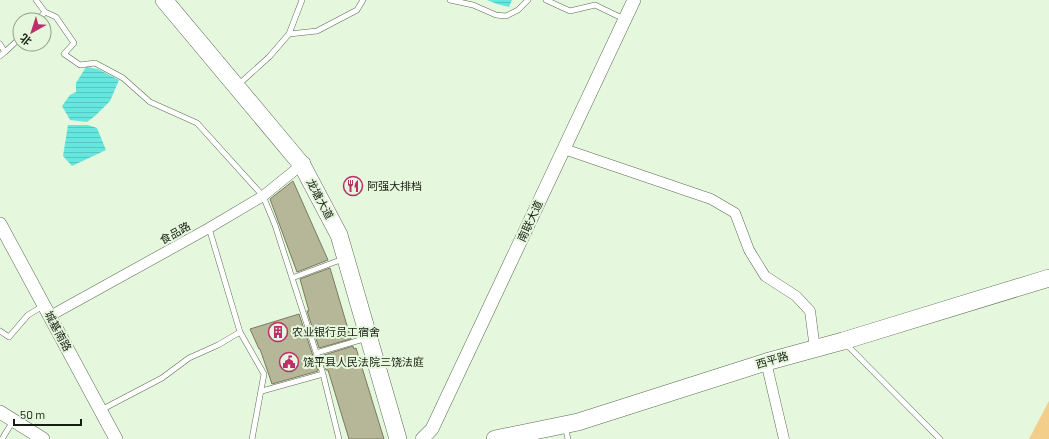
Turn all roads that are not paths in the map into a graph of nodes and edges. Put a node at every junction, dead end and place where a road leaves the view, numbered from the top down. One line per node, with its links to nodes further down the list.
1 (36, 0): 10 (lane)
2 (164, 0): 18 (highway, 龙塘大道)
3 (170, 0): 18 (highway, 龙塘大道)
4 (302, 0): 13 (lane)
5 (363, 0): 13 (lane)
6 (450, 0): 7 (lane)
7 (528, 0)
8 (546, 0): 12 (lane)
9 (634, 0): 12 (street, 南联大道)
10 (45, 12)
11 (52, 15): 21 (lane)
12 (625, 19): 19 (street, 南联大道)
13 (289, 34): 18 (lane)
14 (0, 44): 16 (lane)
15 (12, 45): 16 (lane)
16 (5, 52): 17 (lane)
17 (0, 56)
18 (238, 85): 20 (highway, 龙塘大道)
19 (564, 149): 32 (street); 48 (street, 南联大道)
20 (304, 163): 21 (street, 食品路); 24 (highway, 龙塘大道)
21 (263, 196): 23 (street, 食品路); 25 (lane)
22 (1, 228): 27 (street, 城基南路)
23 (208, 228): 27 (street, 食品路); 29 (lane)
24 (348, 258): 25 (lane); 30 (highway, 龙塘大道)
25 (292, 278): 33 (lane)
26 (1049, 278): 31 (highway, 西平路)
27 (47, 310): 28 (lane); 37 (street, 城基南路)
28 (0, 331)
29 (240, 332): 36 (lane); 37 (lane)
30 (371, 336): 33 (lane); 46 (highway, 龙塘大道); 47 (highway, 龙塘大道)
31 (843, 341): 32 (highway, 西平路); 51 (lane)
32 (815, 349): 34 (highway, 西平路)
33 (316, 353): 35 (lane)
34 (766, 362): 40 (highway, 西平路); 50 (street)
35 (323, 374): 36 (lane); 45 (lane)
36 (262, 391): 44 (lane)
37 (101, 410): 43 (street, 城基南路)
38 (0, 412): 39 (street)
39 (13, 420): 41 (lane); 42 (street)
40 (566, 432): 49 (highway, 西平路)
41 (2, 439)
42 (43, 439)
43 (116, 439)
44 (252, 439)
45 (339, 439)
46 (398, 439)
47 (402, 439)
48 (422, 439)
49 (495, 439)
50 (784, 439)
51 (940, 439)

